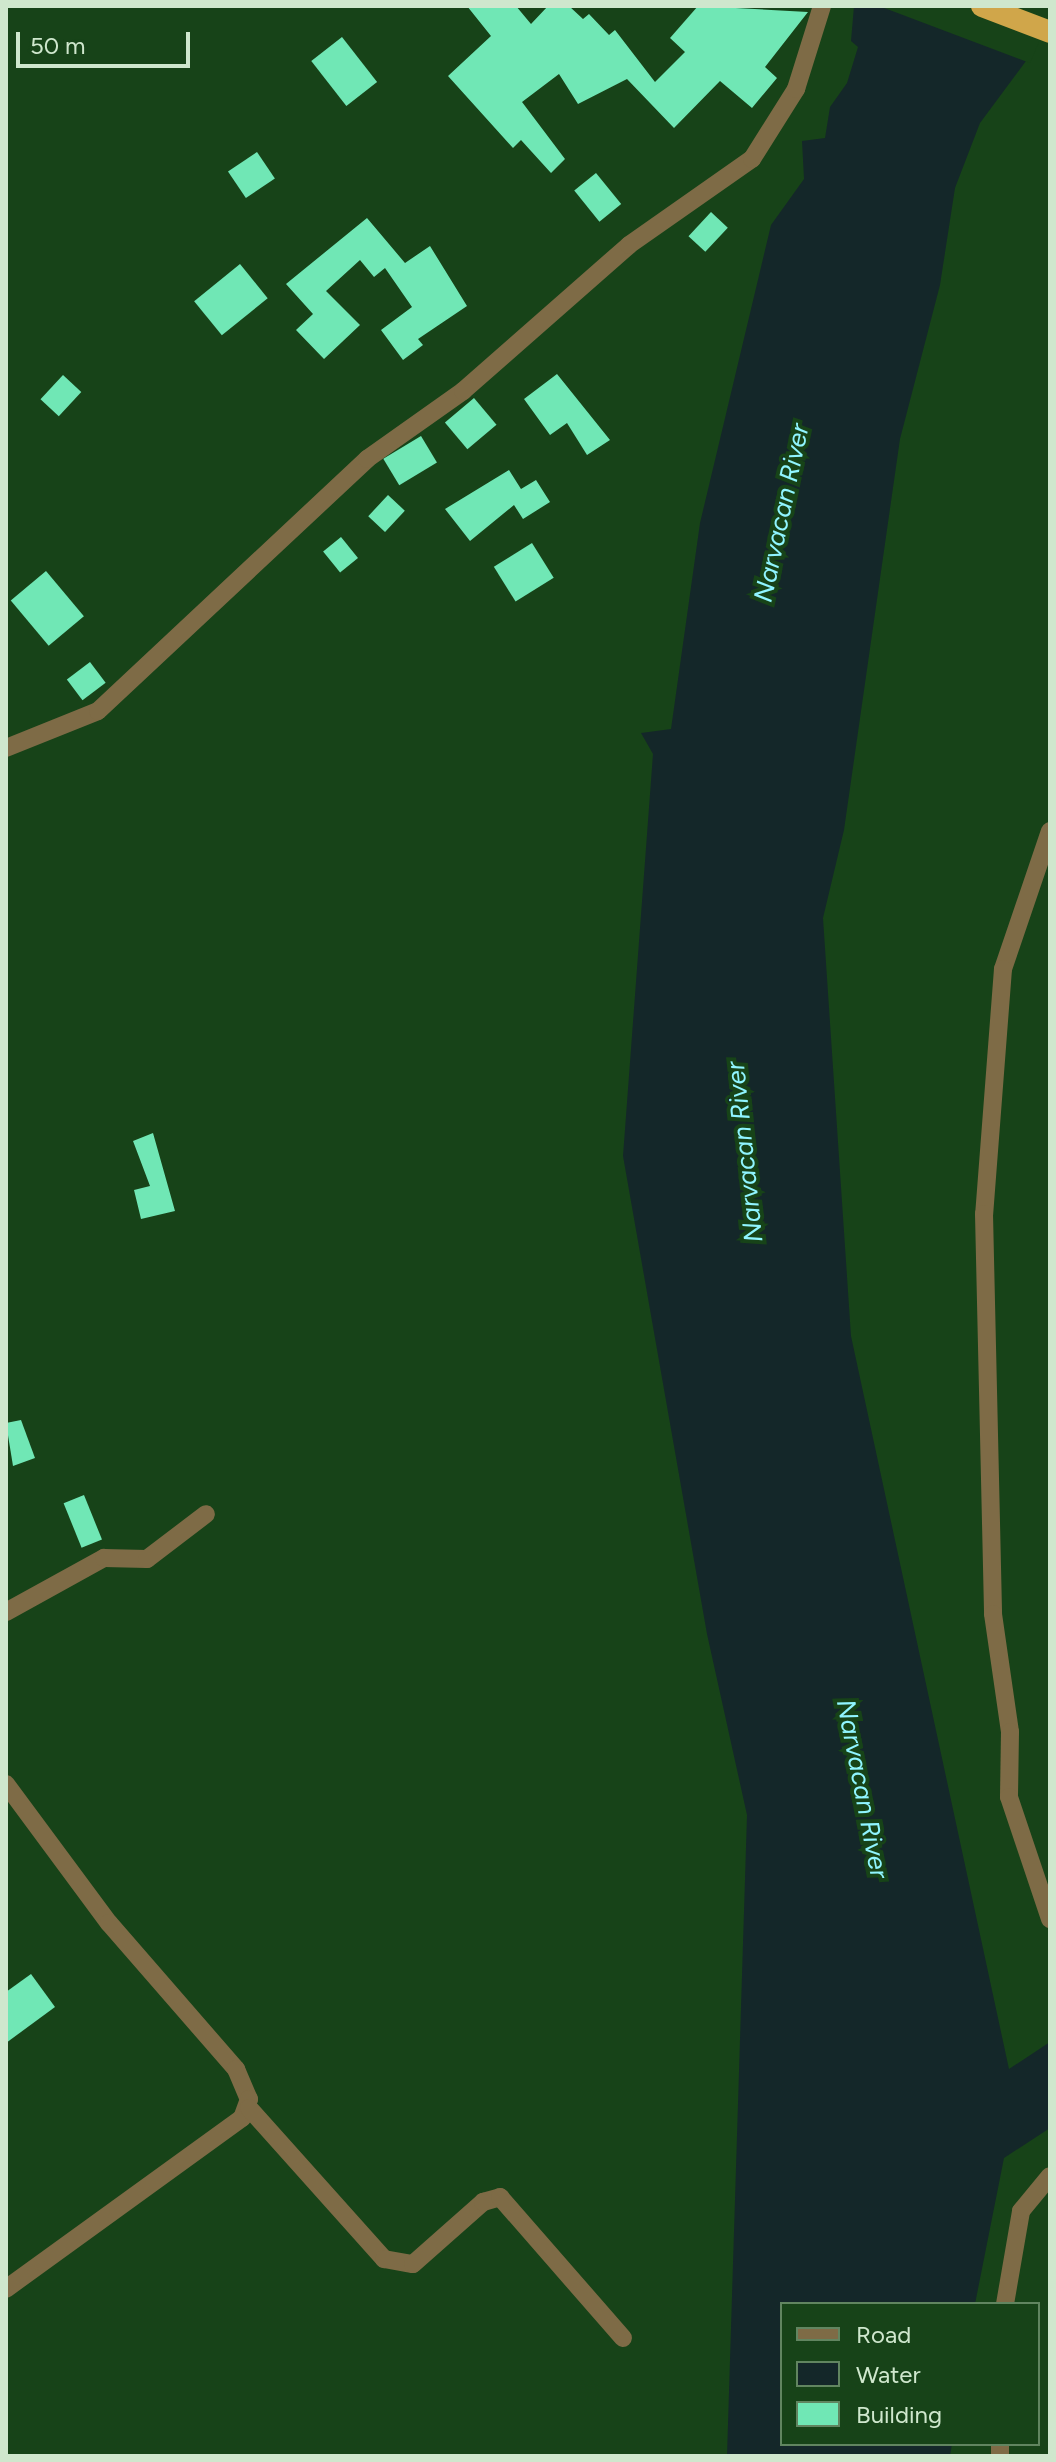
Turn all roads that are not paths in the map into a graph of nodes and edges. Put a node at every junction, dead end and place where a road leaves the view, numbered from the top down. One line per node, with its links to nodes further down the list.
1 (822, 6): 4 (street)
2 (982, 6): 3 (highway)
3 (1050, 32)
4 (6, 748)
5 (1050, 831): 9 (street)
6 (206, 1514): 7 (street)
7 (6, 1612)
8 (6, 1784): 10 (street)
9 (1050, 1919)
10 (249, 2108): 12 (street); 14 (street)
11 (1050, 2176): 13 (street)
12 (6, 2289)
13 (1005, 2302)
14 (623, 2338)

